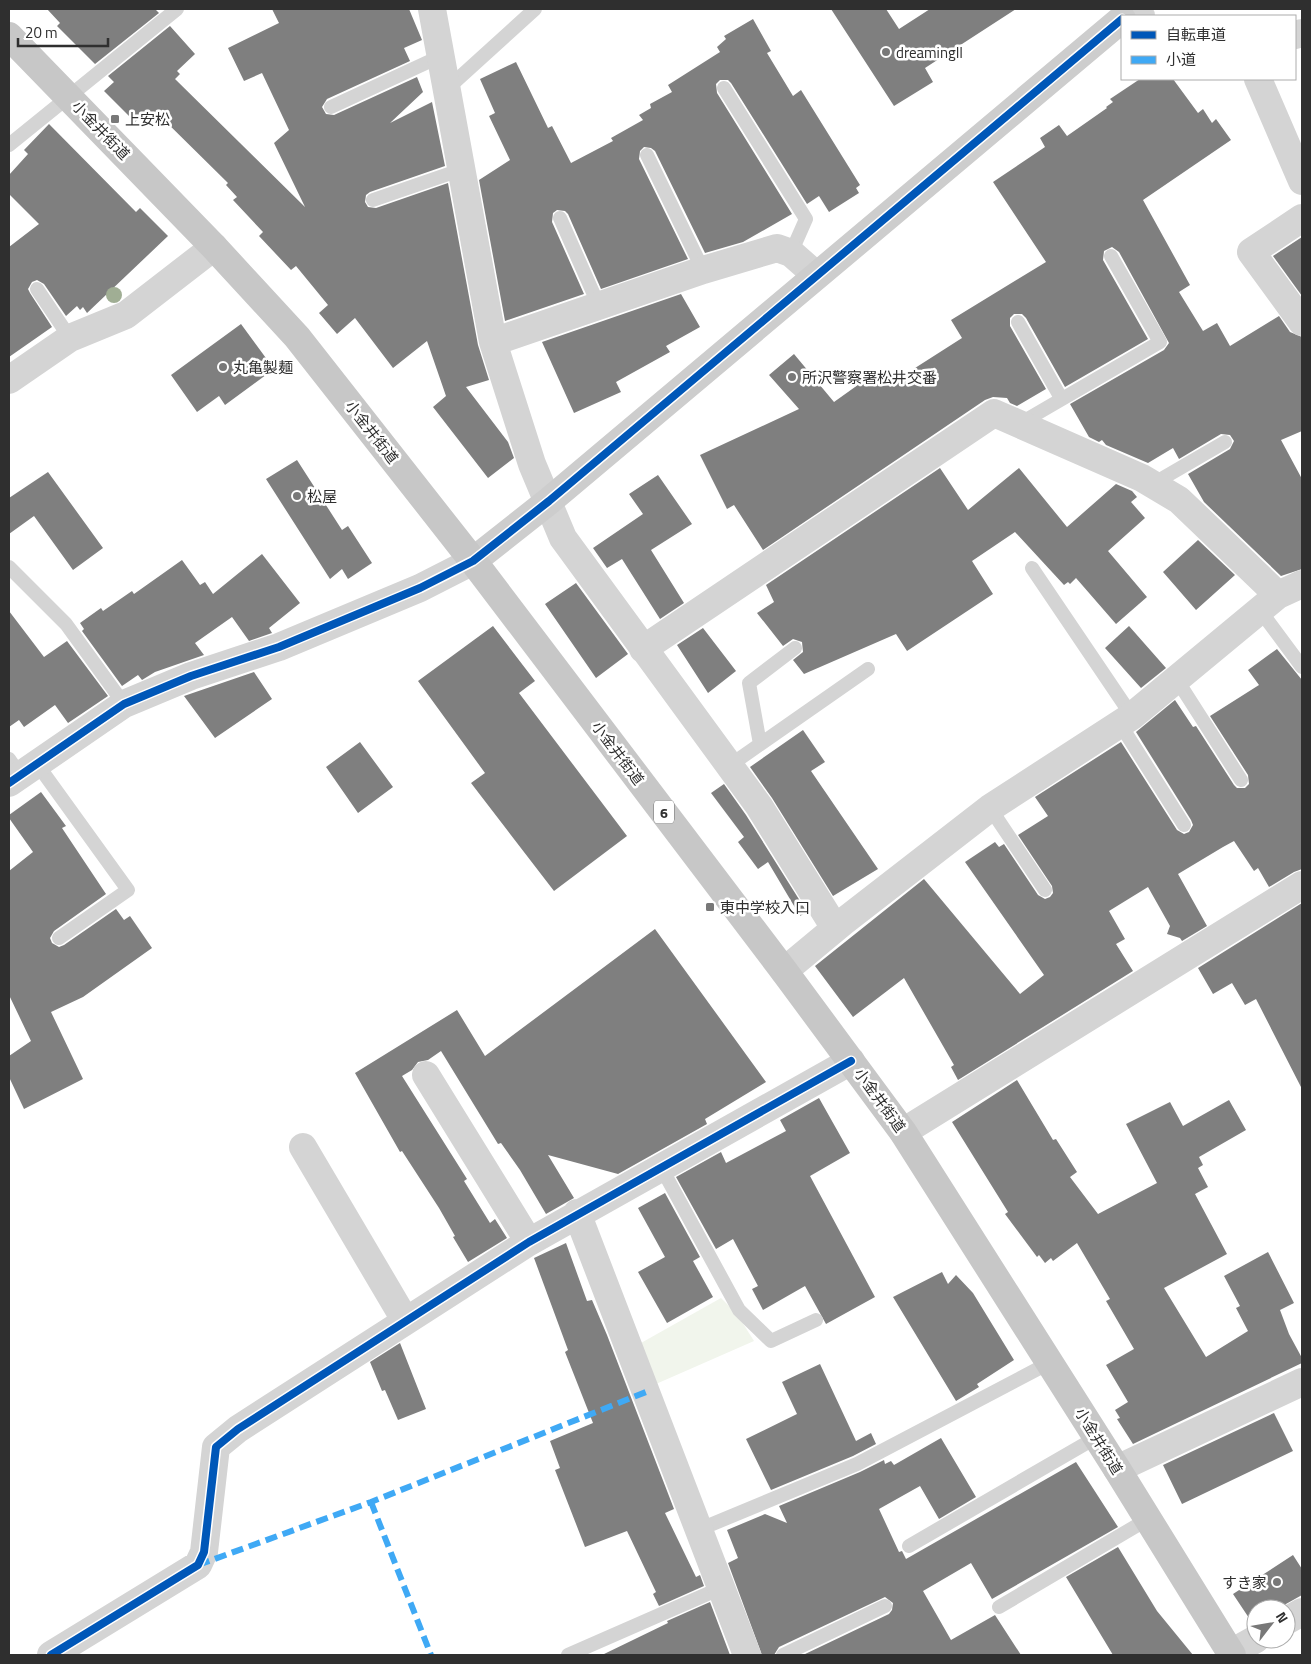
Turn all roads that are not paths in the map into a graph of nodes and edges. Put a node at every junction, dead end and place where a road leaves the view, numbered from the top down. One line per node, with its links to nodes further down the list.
1 (177, 9): 10 (lane)
2 (432, 9): 6 (street)
3 (535, 9): 8 (lane)
4 (1121, 21): 23 (street)
5 (9, 36): 10 (main road, 小金井街道 / 6)
6 (441, 56): 8 (street); 11 (lane)
7 (1258, 80): 15 (street)
8 (448, 88): 14 (street)
9 (724, 88): 20 (lane)
10 (69, 97): 12 (lane); 19 (main road, 小金井街道 / 6)
11 (331, 107)
12 (9, 145)
13 (647, 155): 22 (lane)
14 (463, 169): 16 (lane); 29 (street)
15 (1302, 181)
16 (373, 200)
17 (560, 218): 25 (lane)
18 (1302, 218): 27 (street)
19 (214, 247): 28 (street); 36 (main road, 小金井街道 / 6)
20 (791, 253): 22 (street); 23 (street)
21 (1111, 256): 31 (lane)
22 (703, 270): 25 (street)
23 (816, 275): 35 (street)
24 (37, 289): 28 (lane)
25 (599, 306): 29 (street)
26 (1018, 322): 31 (lane)
27 (1302, 322)
28 (70, 338): 30 (street)
29 (493, 342): 35 (street)
30 (9, 380)
31 (1061, 398): 32 (lane)
32 (1019, 424): 34 (street); 42 (street)
33 (1225, 442): 34 (lane)
34 (1151, 485): 40 (street)
35 (549, 501): 36 (street); 42 (street)
36 (473, 561): 46 (street); 58 (main road, 小金井街道 / 6)
37 (9, 568): 46 (lane)
38 (1032, 568): 47 (lane)
39 (1302, 584): 40 (street)
40 (1268, 602): 43 (lane); 45 (street)
41 (795, 648): 48 (lane)
42 (643, 649): 49 (street)
43 (1302, 666)
44 (868, 669): 48 (lane)
45 (1177, 680): 47 (street); 51 (lane)
46 (124, 704): 50 (street)
47 (1126, 720): 52 (street); 53 (lane)
48 (760, 744): 49 (lane)
49 (729, 766): 56 (street)
50 (19, 770): 57 (lane)
51 (1241, 780)
52 (990, 808): 55 (lane); 56 (street)
53 (1184, 825)
54 (1302, 885): 61 (street)
55 (1045, 890)
56 (835, 928): 58 (street)
57 (59, 938)
58 (784, 971): 59 (main road, 小金井街道 / 6)
59 (851, 1061): 61 (main road, 小金井街道 / 6); 63 (street)
60 (426, 1075): 65 (street)
61 (903, 1132): 68 (main road, 小金井街道 / 6)
62 (303, 1147): 66 (street)
63 (661, 1167): 64 (street); 67 (lane)
64 (577, 1213): 65 (street); 73 (street)
65 (529, 1242): 66 (street)
66 (405, 1320): 80 (street)
67 (816, 1320)
68 (1049, 1363): 70 (main road, 小金井街道 / 6); 73 (lane)
69 (1302, 1382): 71 (street)
70 (1097, 1437): 71 (main road, 小金井街道 / 6); 74 (lane)
71 (1117, 1469): 72 (main road, 小金井街道 / 6)
72 (1148, 1519): 77 (lane); 79 (main road, 小金井街道 / 6)
73 (698, 1530): 75 (street)
74 (909, 1546)
75 (721, 1588): 81 (lane); 82 (street)
76 (885, 1606): 83 (lane)
77 (999, 1607)
78 (1246, 1645): 79 (street)
79 (1231, 1654)
80 (51, 1655)
81 (568, 1655)
82 (747, 1655)
83 (782, 1655)

